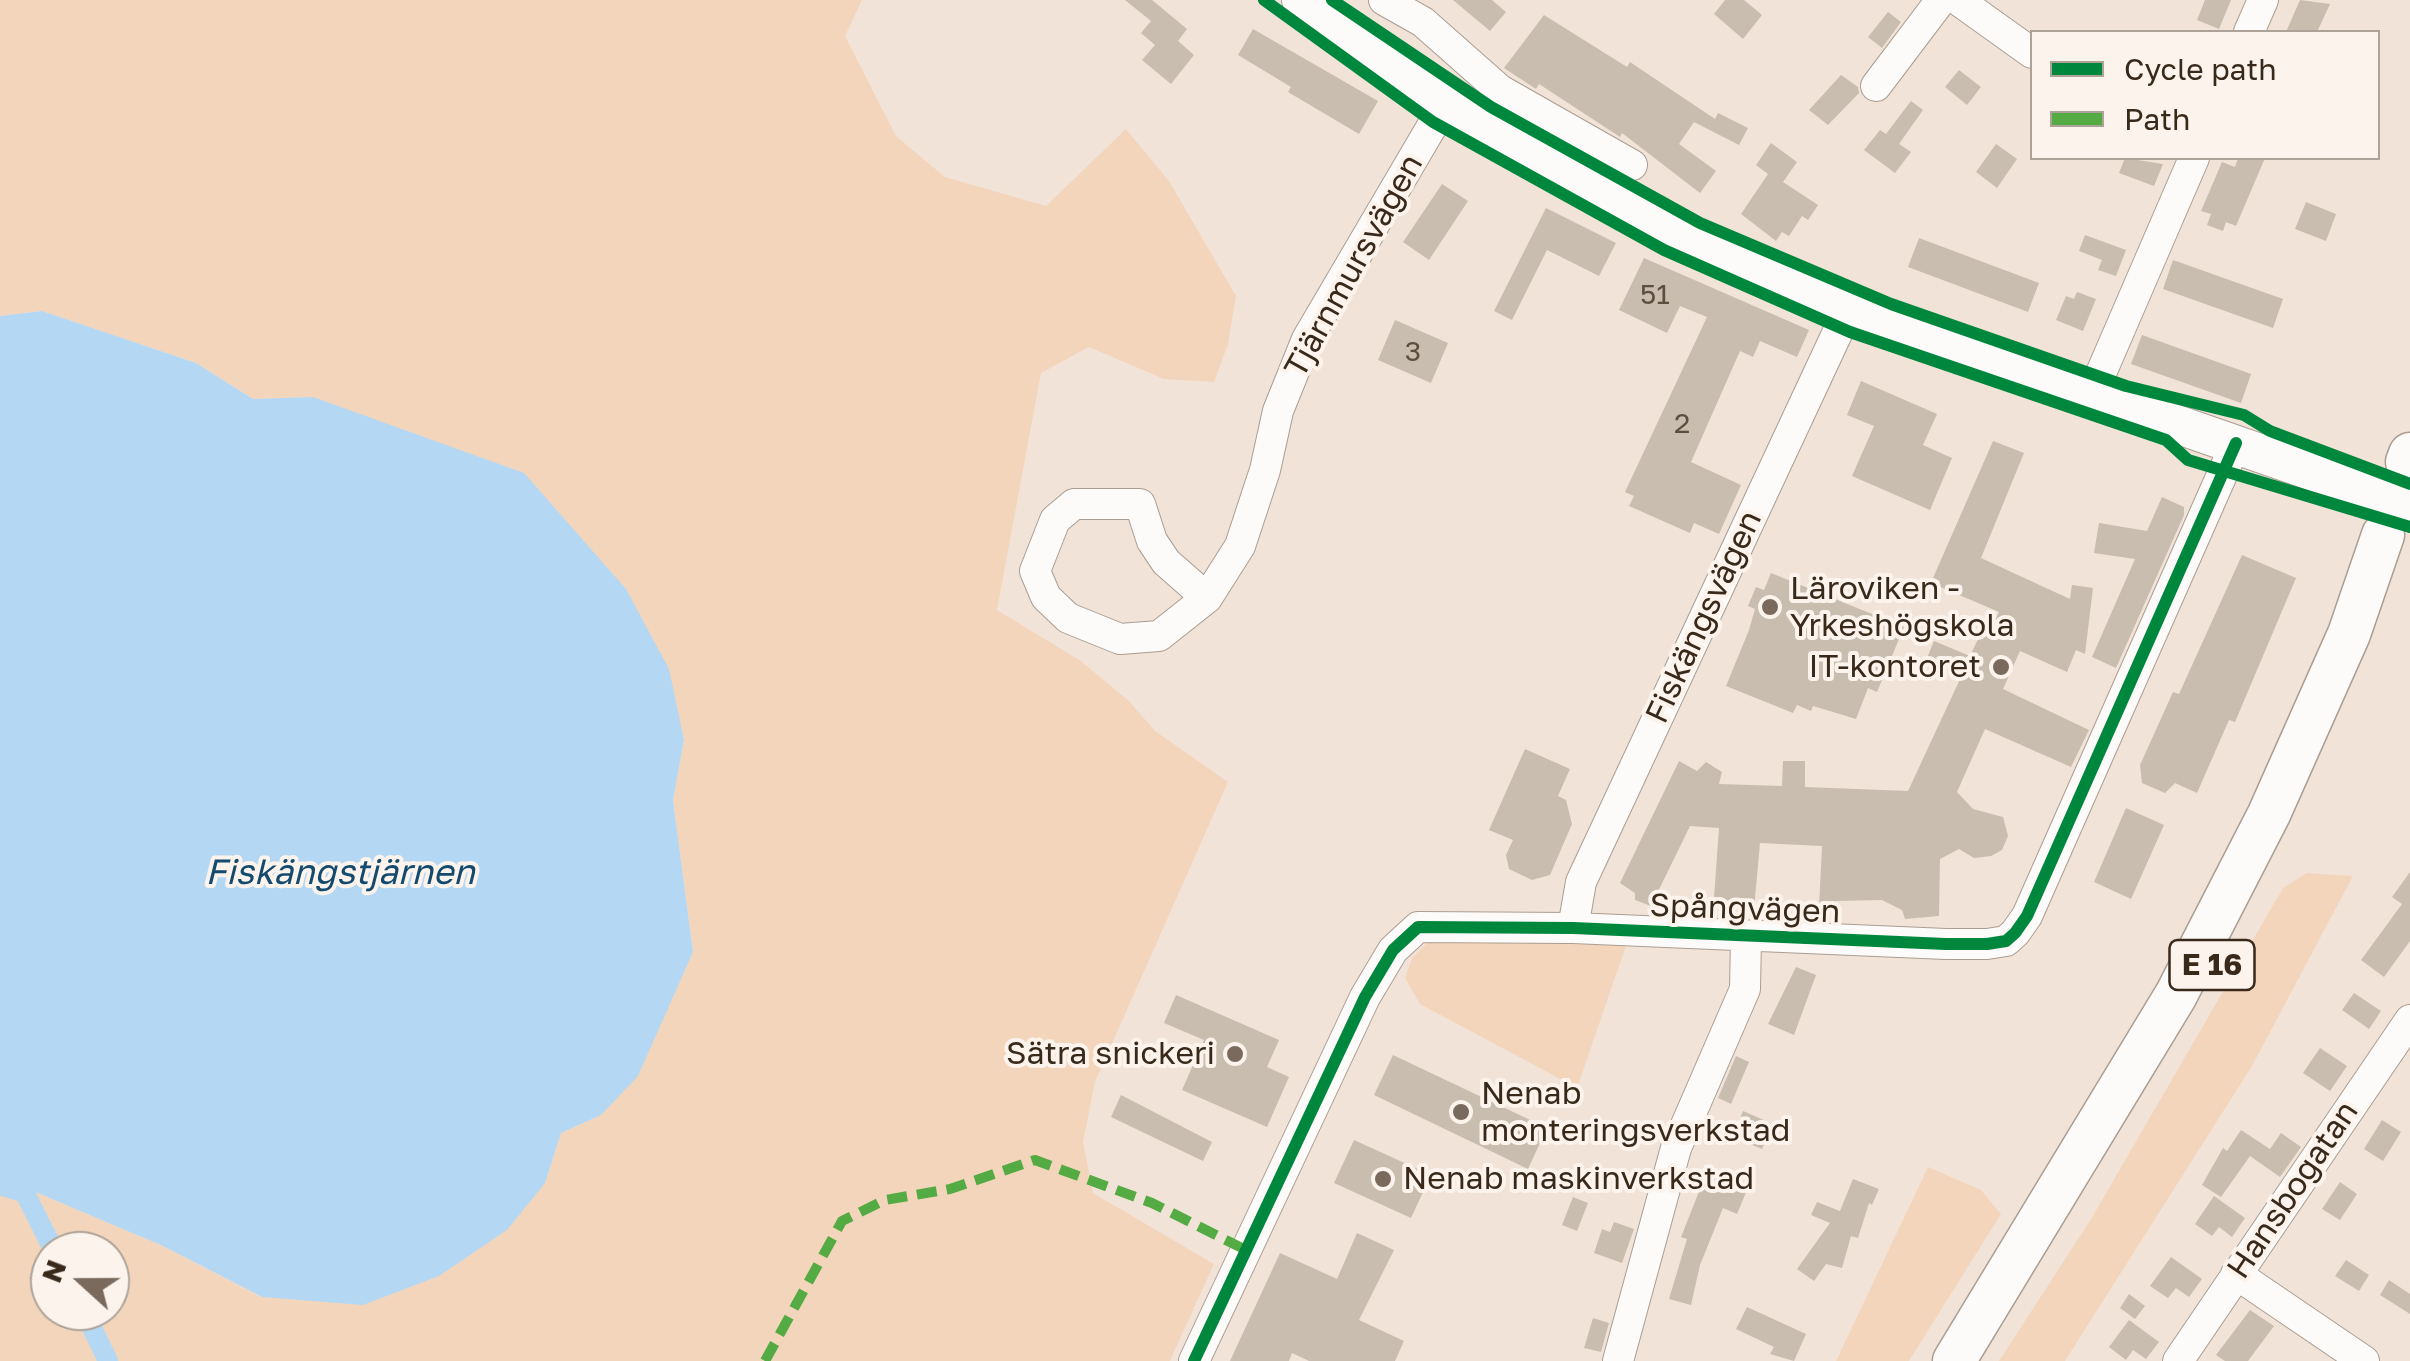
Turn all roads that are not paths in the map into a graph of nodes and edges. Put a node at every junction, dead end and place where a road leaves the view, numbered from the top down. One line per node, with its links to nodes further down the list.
1 (1301, 0): 7 (main road)
2 (1382, 0): 7 (street); 12 (street)
3 (1941, 0): 9 (street)
4 (1958, 0): 8 (street)
5 (2263, 0): 6 (street)
6 (2249, 30)
7 (1352, 37): 10 (main road)
8 (2030, 52)
9 (1876, 86)
10 (1445, 104): 13 (main road); 17 (street, Tjärnmursvägen)
11 (2193, 160): 14 (street)
12 (1632, 166)
13 (1848, 310): 14 (main road); 18 (street, Fiskängsvägen)
14 (2092, 394): 15 (main road)
15 (2236, 443): 16 (main road, bridge); 19 (street, Spångvägen)
16 (2402, 500): 24 (highway, E 16); 25 (highway, E 16)
17 (1207, 598): 17 (street, Tjärnmursvägen)
18 (1574, 928): 19 (street, Spångvägen); 22 (street, Spångvägen)
19 (1746, 938): 23 (street)
20 (2410, 1020): 21 (street, Hansbogatan)
21 (2236, 1274): 26 (street, Hansbogatan); 27 (street)
22 (1195, 1358)
23 (1618, 1361)
24 (1954, 1361)
25 (1977, 1361)
26 (2178, 1361)
27 (2364, 1361)

